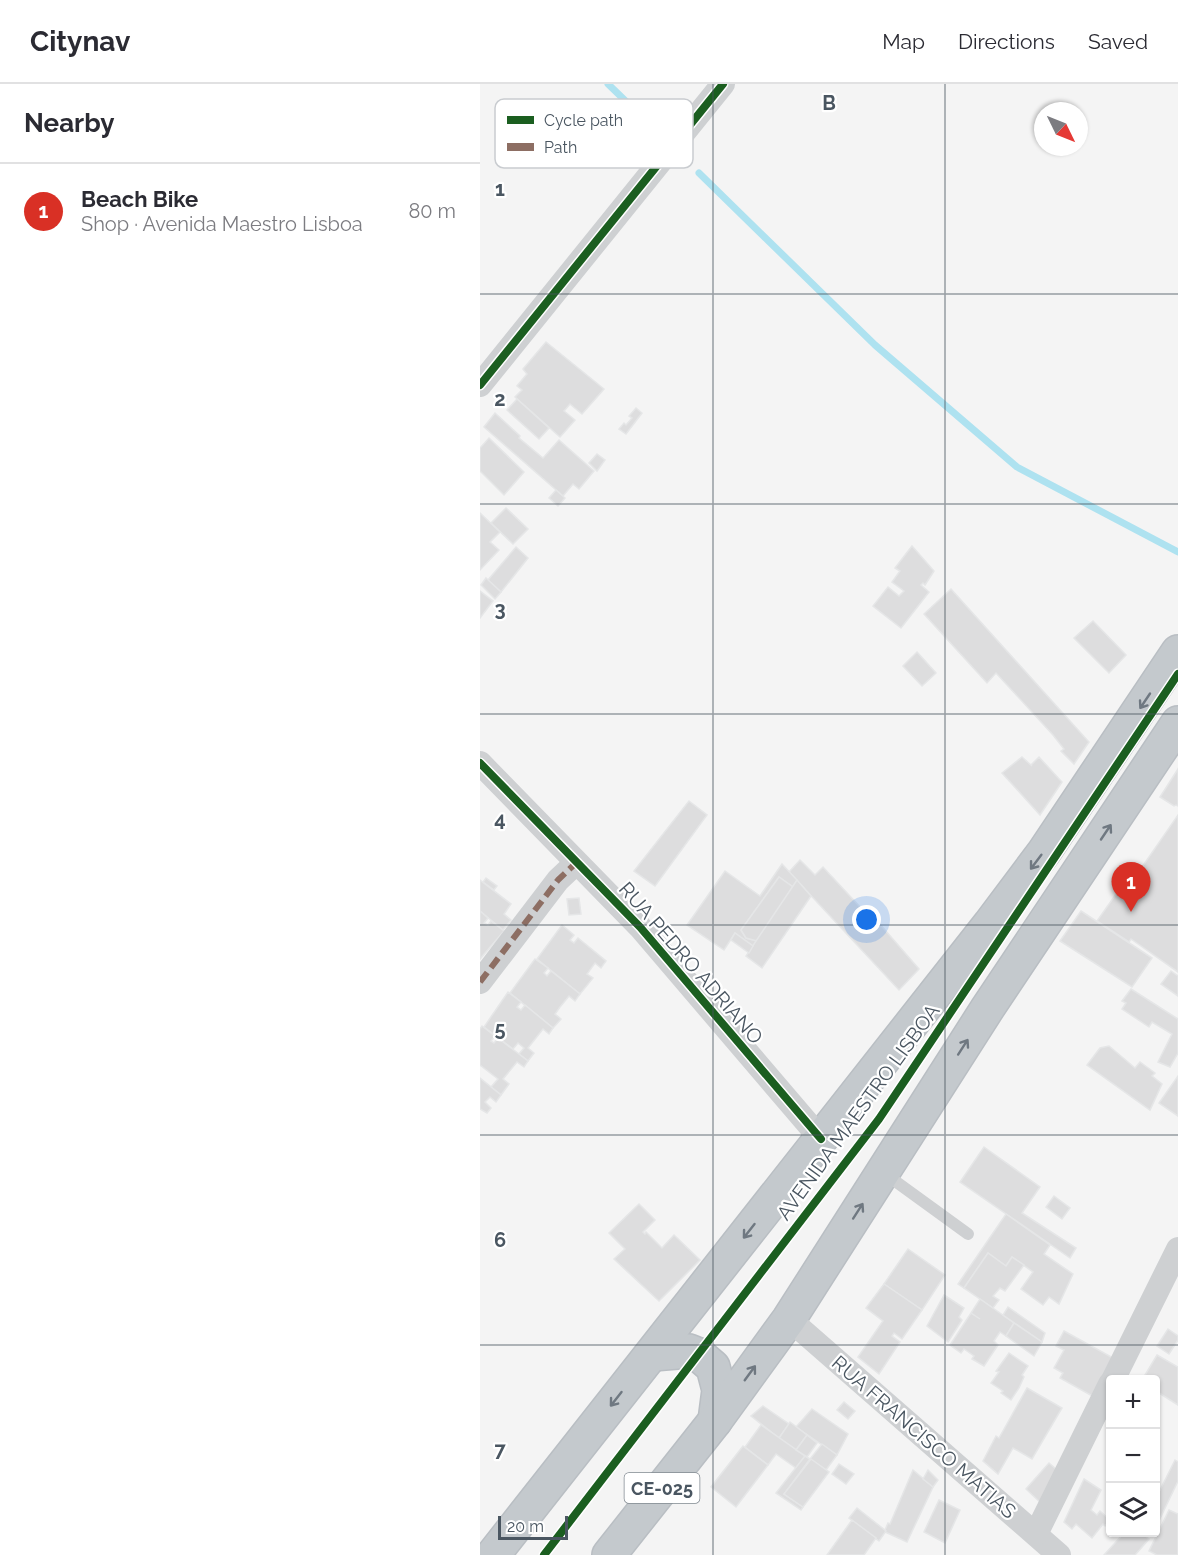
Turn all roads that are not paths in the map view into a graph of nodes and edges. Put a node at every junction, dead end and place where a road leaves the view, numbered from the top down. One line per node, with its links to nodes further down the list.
1 (723, 84): 2 (street)
2 (693, 121)
3 (655, 168): 4 (street)
4 (480, 385)
5 (1178, 652): 10 (highway, AVENIDA MAESTRO LISBOA, one-way to 10)
6 (1178, 723): 11 (highway, CE-025, one-way to 6)
7 (480, 763): 8 (street, RUA PEDRO ADRIANO)
8 (576, 863): 9 (street); 10 (street, RUA PEDRO ADRIANO)
9 (480, 982)
10 (821, 1139): 15 (highway, AVENIDA MAESTRO LISBOA, one-way to 15)
11 (883, 1172): 12 (lane); 14 (highway, CE-025, one-way to 11)
12 (968, 1234)
13 (1178, 1249): 16 (street)
14 (789, 1319): 18 (highway, CE-025, one-way to 14); 19 (street, RUA FRANCISCO MATIAS)
15 (652, 1354): 18 (highway); 20 (highway, AVENIDA MAESTRO LISBOA, one-way to 20)
16 (1115, 1375)
17 (1106, 1392): 19 (street)
18 (715, 1421): 21 (highway, CE-025)
19 (1036, 1534): 22 (street, RUA FRANCISCO MATIAS)
20 (493, 1555)
21 (609, 1555)
22 (1059, 1555)

